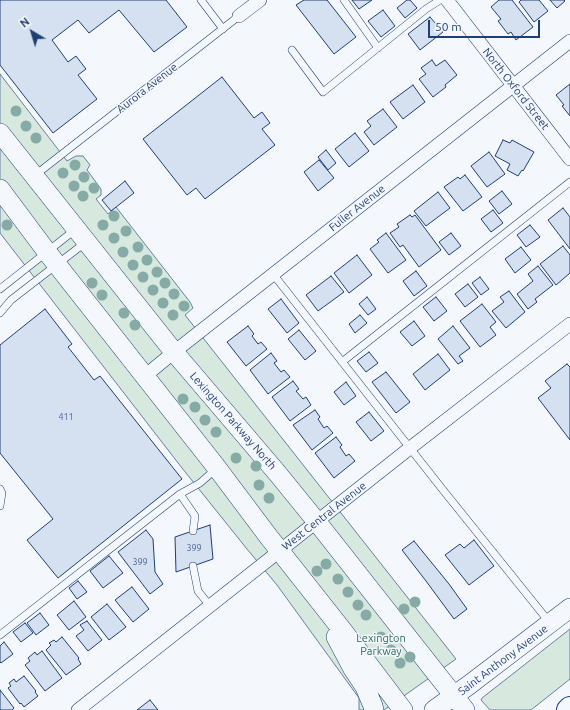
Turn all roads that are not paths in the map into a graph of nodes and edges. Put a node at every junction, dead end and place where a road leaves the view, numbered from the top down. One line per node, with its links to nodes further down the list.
1 (201, 0): 7 (lane)
2 (260, 0): 6 (street, Aurora Avenue)
3 (344, 0): 9 (lane)
4 (440, 0): 9 (lane)
5 (447, 0): 11 (street, North Oxford Street)
6 (239, 16): 7 (lane, Aurora Avenue)
7 (223, 29): 14 (lane, Aurora Avenue)
8 (570, 41): 11 (street, Fuller Avenue)
9 (378, 48): 10 (lane)
10 (292, 50)
11 (513, 85): 13 (street, North Oxford Street); 19 (street, Fuller Avenue)
12 (0, 133): 14 (main road, Lexington Parkway North)
13 (570, 159)
14 (34, 176): 17 (main road, Lexington Parkway North)
15 (570, 182): 24 (lane)
16 (0, 189): 18 (main road)
17 (81, 235): 18 (lane); 18 (lane); 23 (main road, Lexington Parkway North)
18 (52, 258): 20 (lane); 21 (lane); 25 (main road)
19 (273, 274): 23 (street, Fuller Avenue); 24 (lane)
20 (0, 289)
21 (0, 313)
22 (570, 324): 26 (street, West Central Avenue)
23 (174, 352): 25 (street, Fuller Avenue); 31 (main road, Lexington Parkway North)
24 (342, 362): 26 (lane)
25 (145, 376): 27 (main road)
26 (410, 448): 31 (street, West Central Avenue); 38 (lane)
27 (217, 468): 29 (lane); 33 (main road)
28 (0, 489): 30 (lane)
29 (180, 494): 32 (lane); 39 (lane)
30 (0, 506)
31 (317, 522): 33 (street, West Central Avenue); 40 (main road, Lexington Parkway North)
32 (193, 531)
33 (280, 551): 35 (main road); 36 (street, West Central Avenue)
34 (193, 566): 36 (lane)
35 (312, 592): 42 (main road); 43 (main road)
36 (210, 606): 41 (street, West Central Avenue)
37 (570, 608): 38 (main road, Saint Anthony Avenue)
38 (550, 624): 40 (main road, Saint Anthony Avenue)
39 (0, 635)
40 (459, 703): 44 (main road, Saint Anthony Avenue)
41 (78, 710)
42 (374, 710)
43 (404, 710)
44 (434, 710)

